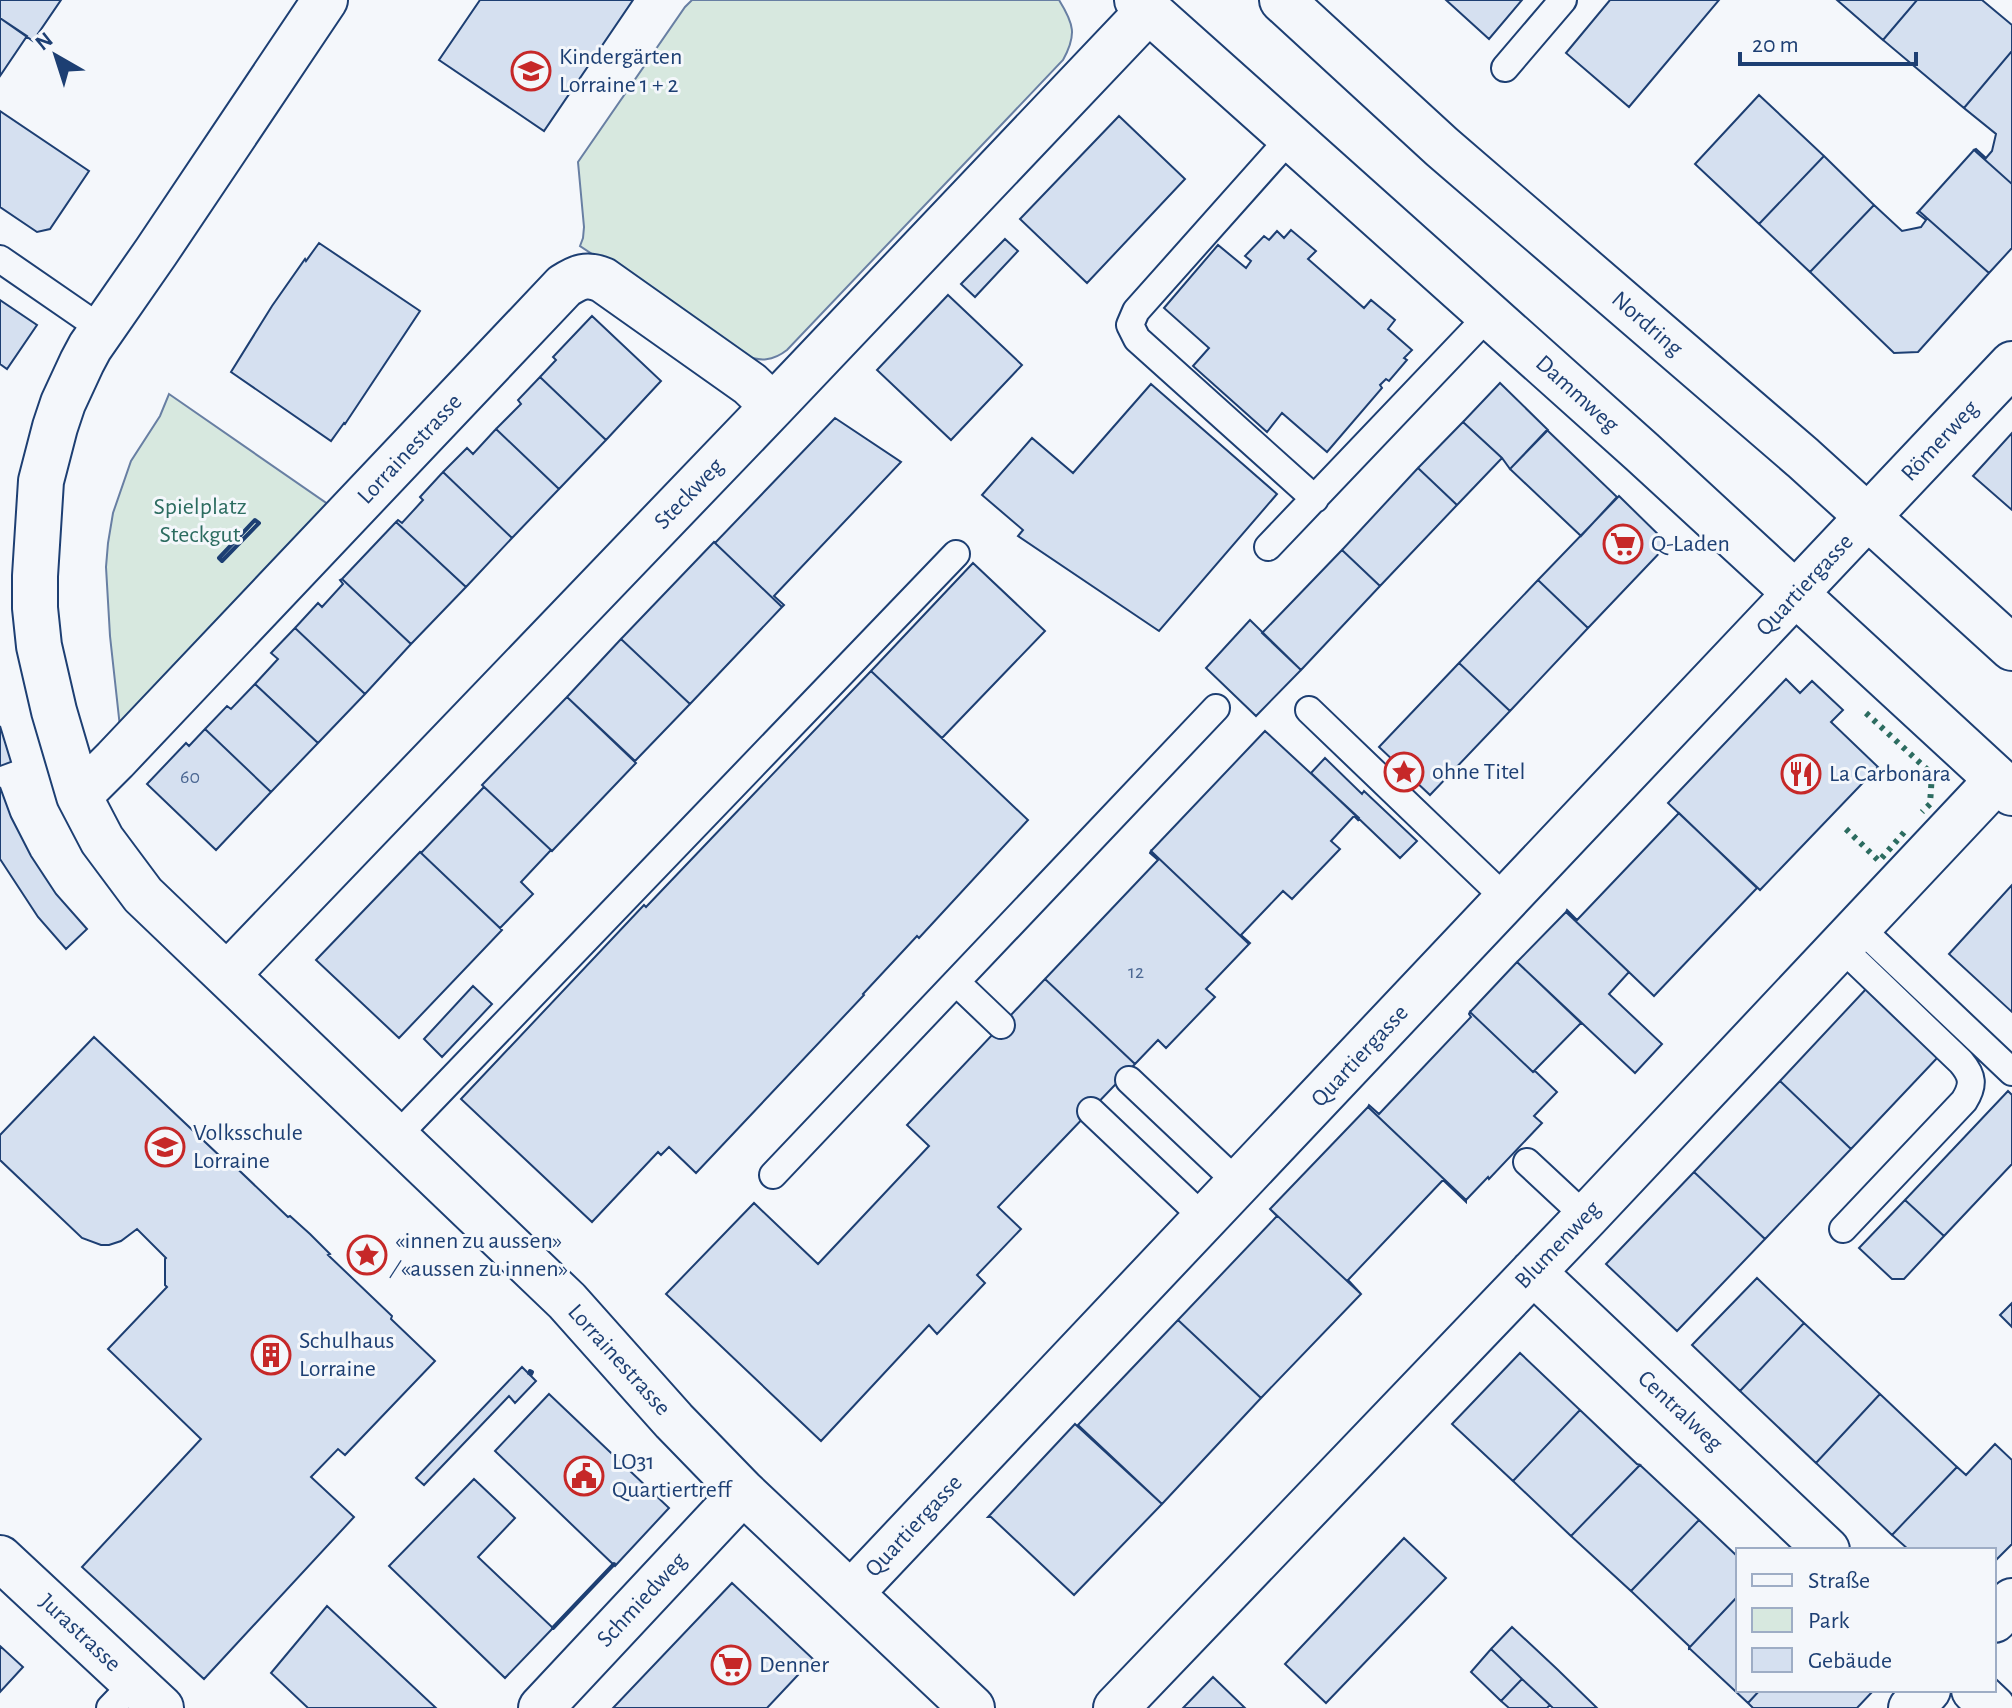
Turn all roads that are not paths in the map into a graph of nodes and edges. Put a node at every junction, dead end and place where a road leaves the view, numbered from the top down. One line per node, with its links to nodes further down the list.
1 (325, 0): 9 (street, Lorrainestrasse)
2 (1282, 0): 13 (street, Nordring)
3 (1563, 0): 5 (lane)
4 (1143, 5): 6 (street, Dammweg); 11 (street, Steckweg)
5 (1505, 68)
6 (1291, 137): 8 (street, Dammweg); 12 (lane)
7 (0, 259): 9 (lane)
8 (1489, 315): 12 (lane); 16 (street, Dammweg)
9 (103, 330): 21 (street, Lorrainestrasse)
10 (2012, 364): 13 (street, Römerweg)
11 (773, 406): 21 (street, Lorrainestrasse); 24 (street, Steckweg)
12 (1315, 499): 14 (lane)
13 (1868, 518): 16 (street, Quartiergasse); 17 (street, Nordring)
14 (1268, 547)
15 (956, 554): 30 (lane)
16 (1796, 594): 20 (street, Dammweg); 22 (street, Quartiergasse)
17 (2012, 648)
18 (1216, 708): 25 (lane)
19 (1309, 710): 22 (lane)
20 (2005, 786): 23 (street, Blumenweg)
21 (79, 796): 24 (street, Lorrainestrasse)
22 (1507, 900): 33 (street, Quartiergasse)
23 (1850, 936): 27 (lane); 34 (street, Blumenweg); 36 (lane)
24 (227, 975): 30 (street, Lorrainestrasse)
25 (956, 982): 26 (lane); 32 (lane)
26 (1001, 1025)
27 (2012, 1072)
28 (1129, 1080): 33 (lane)
29 (1091, 1111): 35 (lane)
30 (396, 1137): 38 (street, Lorrainestrasse)
31 (1527, 1162): 34 (lane)
32 (773, 1175)
33 (1239, 1184): 35 (street, Quartiergasse)
34 (1586, 1217): 37 (street, Blumenweg)
35 (1205, 1219): 41 (street, Quartiergasse)
36 (1843, 1229)
37 (1533, 1272): 39 (street, Centralweg); 49 (street, Blumenweg)
38 (743, 1492): 41 (street, Lorrainestrasse); 47 (street, Schmiedweg)
39 (1825, 1548)
40 (0, 1558): 46 (street, Jurastrasse)
41 (851, 1593): 48 (street, Lorrainestrasse)
42 (2012, 1601): 43 (street)
43 (1996, 1618)
44 (1926, 1692): 50 (street)
45 (1976, 1692): 51 (street)
46 (135, 1700)
47 (541, 1708)
48 (972, 1708)
49 (1116, 1708)
50 (1911, 1708)
51 (1993, 1708)

